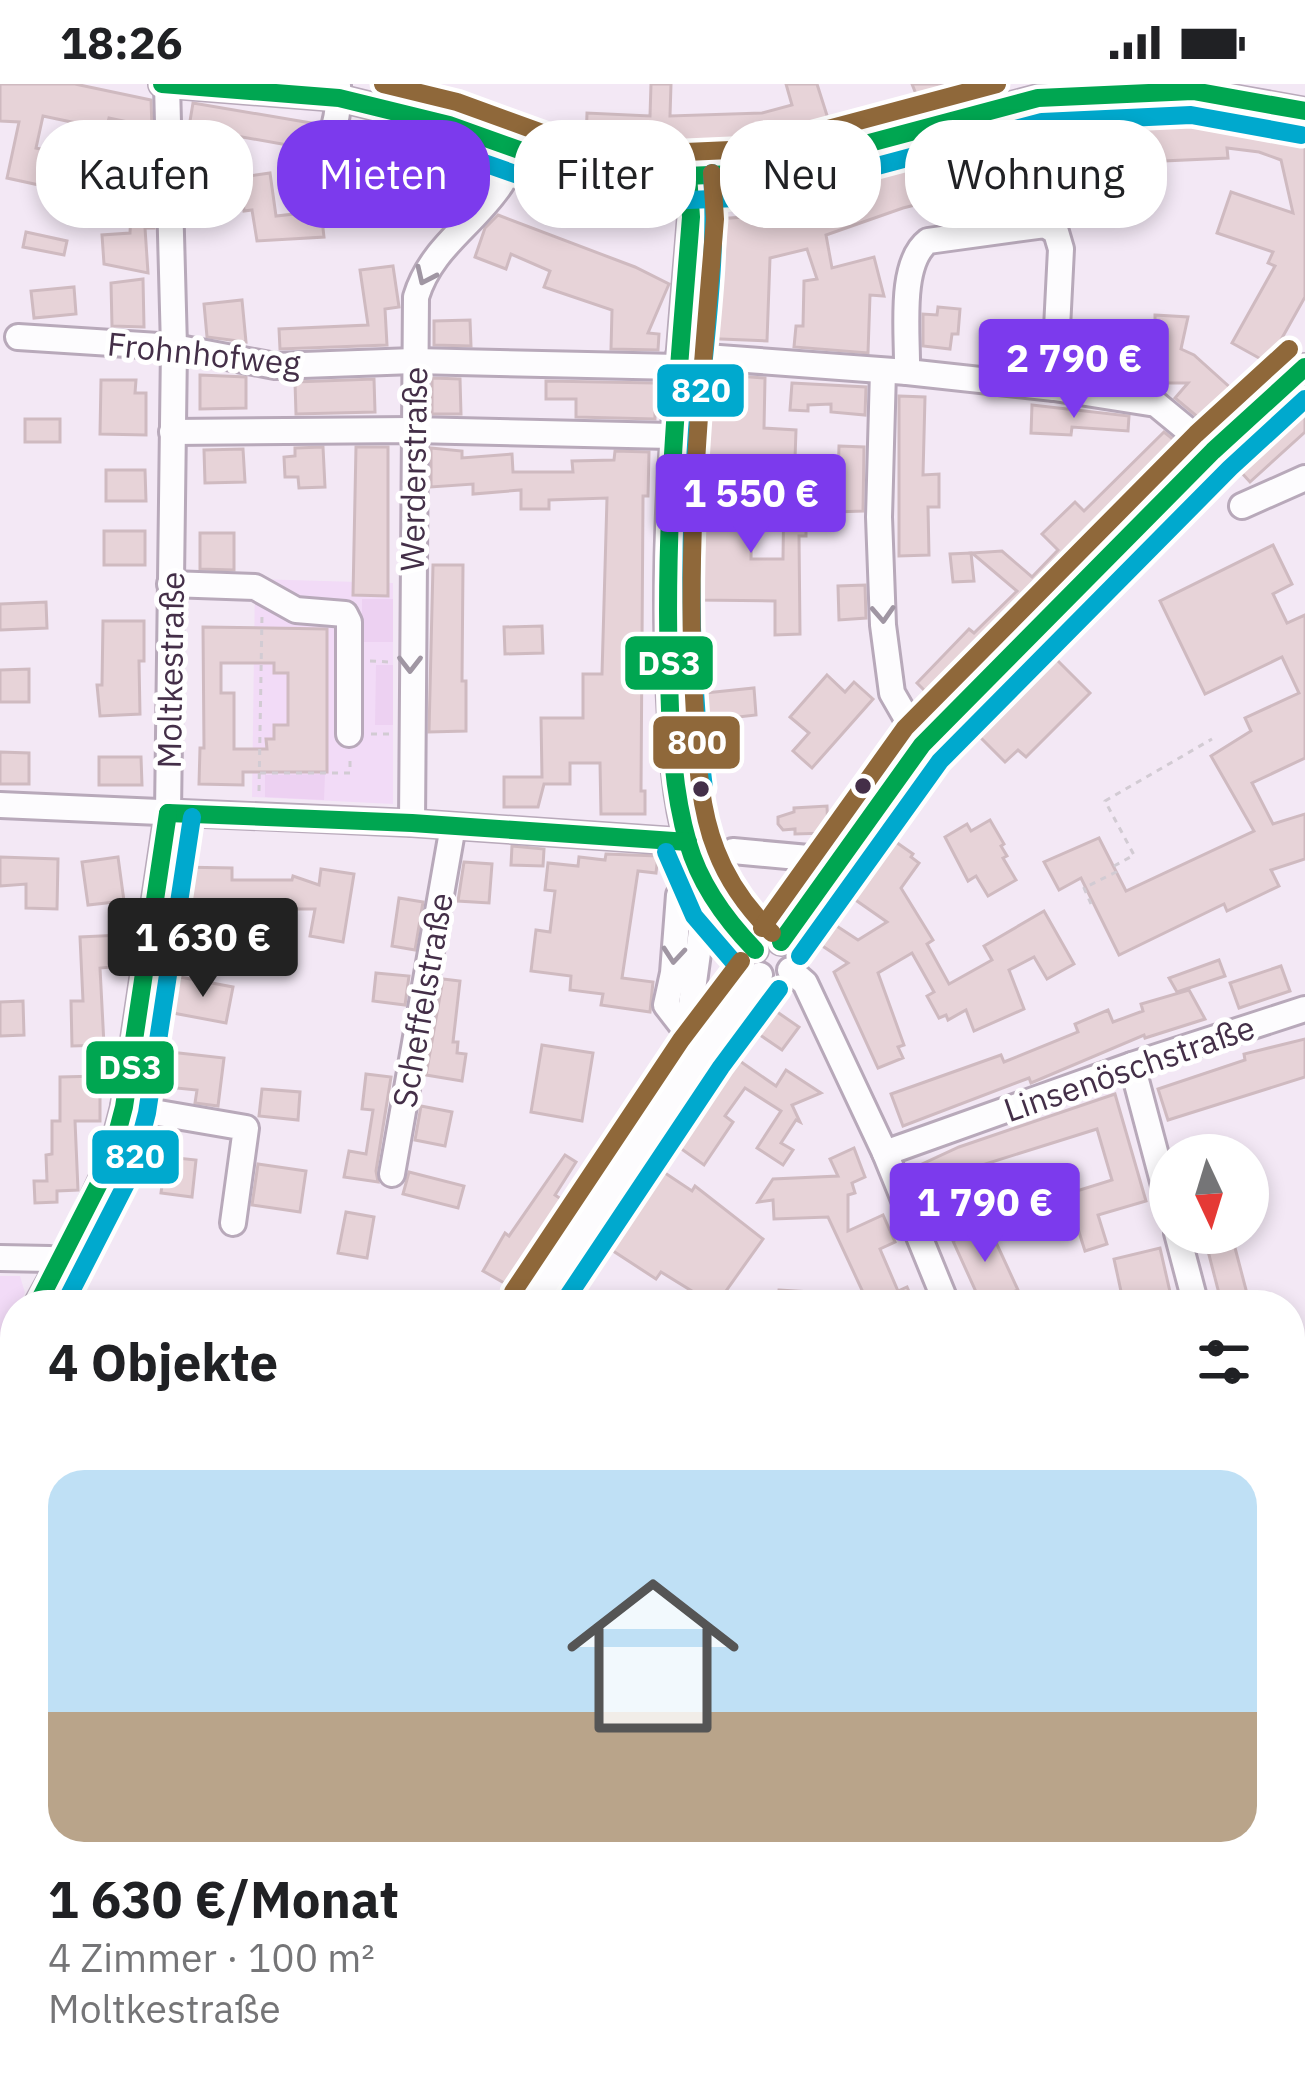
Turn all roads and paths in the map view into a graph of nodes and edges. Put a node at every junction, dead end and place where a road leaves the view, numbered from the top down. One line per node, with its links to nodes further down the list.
1 (165, 85): 2 (street); 10 (street, Moltkestraße)
2 (339, 91): 5 (street)
3 (1037, 91): 4 (street); 7 (street)
4 (1305, 111)
5 (514, 147)
6 (514, 153): 11 (street, Werderstraße, one-way to 11)
7 (696, 175)
8 (690, 228): 12 (street)
9 (18, 337): 10 (street, Frohnhofweg)
10 (174, 347): 11 (street, Frohnhofweg); 17 (street, Moltkestraße)
11 (414, 361): 12 (street, Frohnhofweg); 16 (street, Werderstraße)
12 (679, 361): 14 (street, Frohnhofweg); 18 (street)
13 (1305, 367): 19 (street)
14 (895, 371): 15 (street, Frohnhofweg); 15 (street); 29 (street, one-way to 29)
15 (1054, 388): 19 (street, Frohnhofweg)
16 (412, 430): 17 (street); 18 (street); 25 (street, Werderstraße, one-way to 25)
17 (172, 432): 22 (street, Moltkestraße)
18 (671, 436): 36 (street)
19 (1213, 451): 29 (street)
20 (1305, 478): 21 (street)
21 (1242, 506)
22 (170, 584): 23 (street); 32 (street, Moltkestraße)
23 (271, 593): 24 (street); 30 (path)
24 (349, 660): 25 (path); 26 (street)
25 (410, 664): 27 (street, Werderstraße)
26 (350, 734): 27 (path); 30 (path)
27 (411, 734): 34 (street, Werderstraße)
28 (1212, 739): 40 (path)
29 (922, 745): 38 (street)
30 (260, 773): 33 (path)
31 (0, 806): 32 (street)
32 (168, 813): 33 (street); 47 (street, Moltkestraße)
33 (259, 817): 34 (street)
34 (412, 823): 35 (street)
35 (453, 826): 36 (street); 50 (street, Scheffelstraße)
36 (688, 842): 39 (street)
37 (733, 851): 38 (street)
38 (841, 861): 41 (street)
39 (703, 880): 42 (street); 45 (street, one-way to 45)
40 (1091, 904)
41 (781, 942): 42 (street); 43 (street)
42 (758, 962): 43 (street); 45 (street)
43 (790, 970): 49 (street)
44 (1305, 1009): 46 (street, Linsenöschstraße)
45 (696, 1044): 56 (street)
46 (1132, 1065): 48 (street); 49 (street, Linsenöschstraße)
47 (124, 1107): 51 (street); 54 (street, Moltkestraße)
48 (1150, 1134)
49 (885, 1153): 57 (street)
50 (392, 1174)
51 (232, 1223)
52 (1183, 1254): 58 (street)
53 (0, 1258): 54 (street)
54 (59, 1266): 55 (street, Moltkestraße)
55 (45, 1290)
56 (542, 1290)
57 (940, 1290)
58 (1192, 1290)

